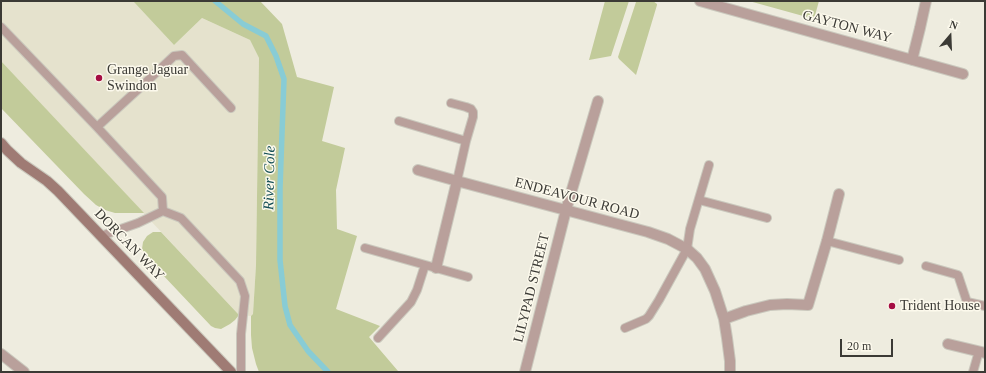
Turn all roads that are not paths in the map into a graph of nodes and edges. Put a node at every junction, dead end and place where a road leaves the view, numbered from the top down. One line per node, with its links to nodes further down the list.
1 (700, 1): 4 (street, GAYTON WAY)
2 (926, 1): 4 (street)
3 (1, 27): 10 (lane)
4 (912, 60): 5 (street, GAYTON WAY)
5 (963, 74)
6 (598, 101): 18 (street, LILYPAD STREET)
7 (451, 103): 11 (lane)
8 (231, 108): 10 (lane)
9 (399, 121): 11 (lane)
10 (97, 126): 19 (lane)
11 (466, 141): 15 (lane)
12 (3, 149): 21 (main road, DORCAN WAY)
13 (709, 164): 17 (lane)
14 (418, 170): 15 (street, ENDEAVOUR ROAD)
15 (457, 181): 18 (street, ENDEAVOUR ROAD); 28 (street)
16 (839, 194): 22 (street)
17 (699, 200): 20 (lane); 24 (lane)
18 (566, 210): 24 (street, ENDEAVOUR ROAD); 41 (street, LILYPAD STREET)
19 (163, 211): 21 (lane); 40 (lane)
20 (767, 218)
21 (101, 236): 39 (main road, DORCAN WAY)
22 (827, 241): 25 (lane); 31 (street)
23 (365, 248): 26 (lane)
24 (686, 249): 31 (street, ENDEAVOUR ROAD); 32 (lane)
25 (899, 260)
26 (425, 265): 28 (lane); 33 (lane)
27 (926, 266): 30 (lane)
28 (436, 268): 29 (lane)
29 (468, 277)
30 (985, 306)
31 (724, 318): 37 (street, ENDEAVOUR ROAD)
32 (625, 328)
33 (378, 338)
34 (948, 344): 35 (street)
35 (982, 352): 42 (lane)
36 (1, 354): 38 (street)
37 (733, 371)
38 (24, 372)
39 (231, 372)
40 (241, 372)
41 (525, 372)
42 (973, 372)

